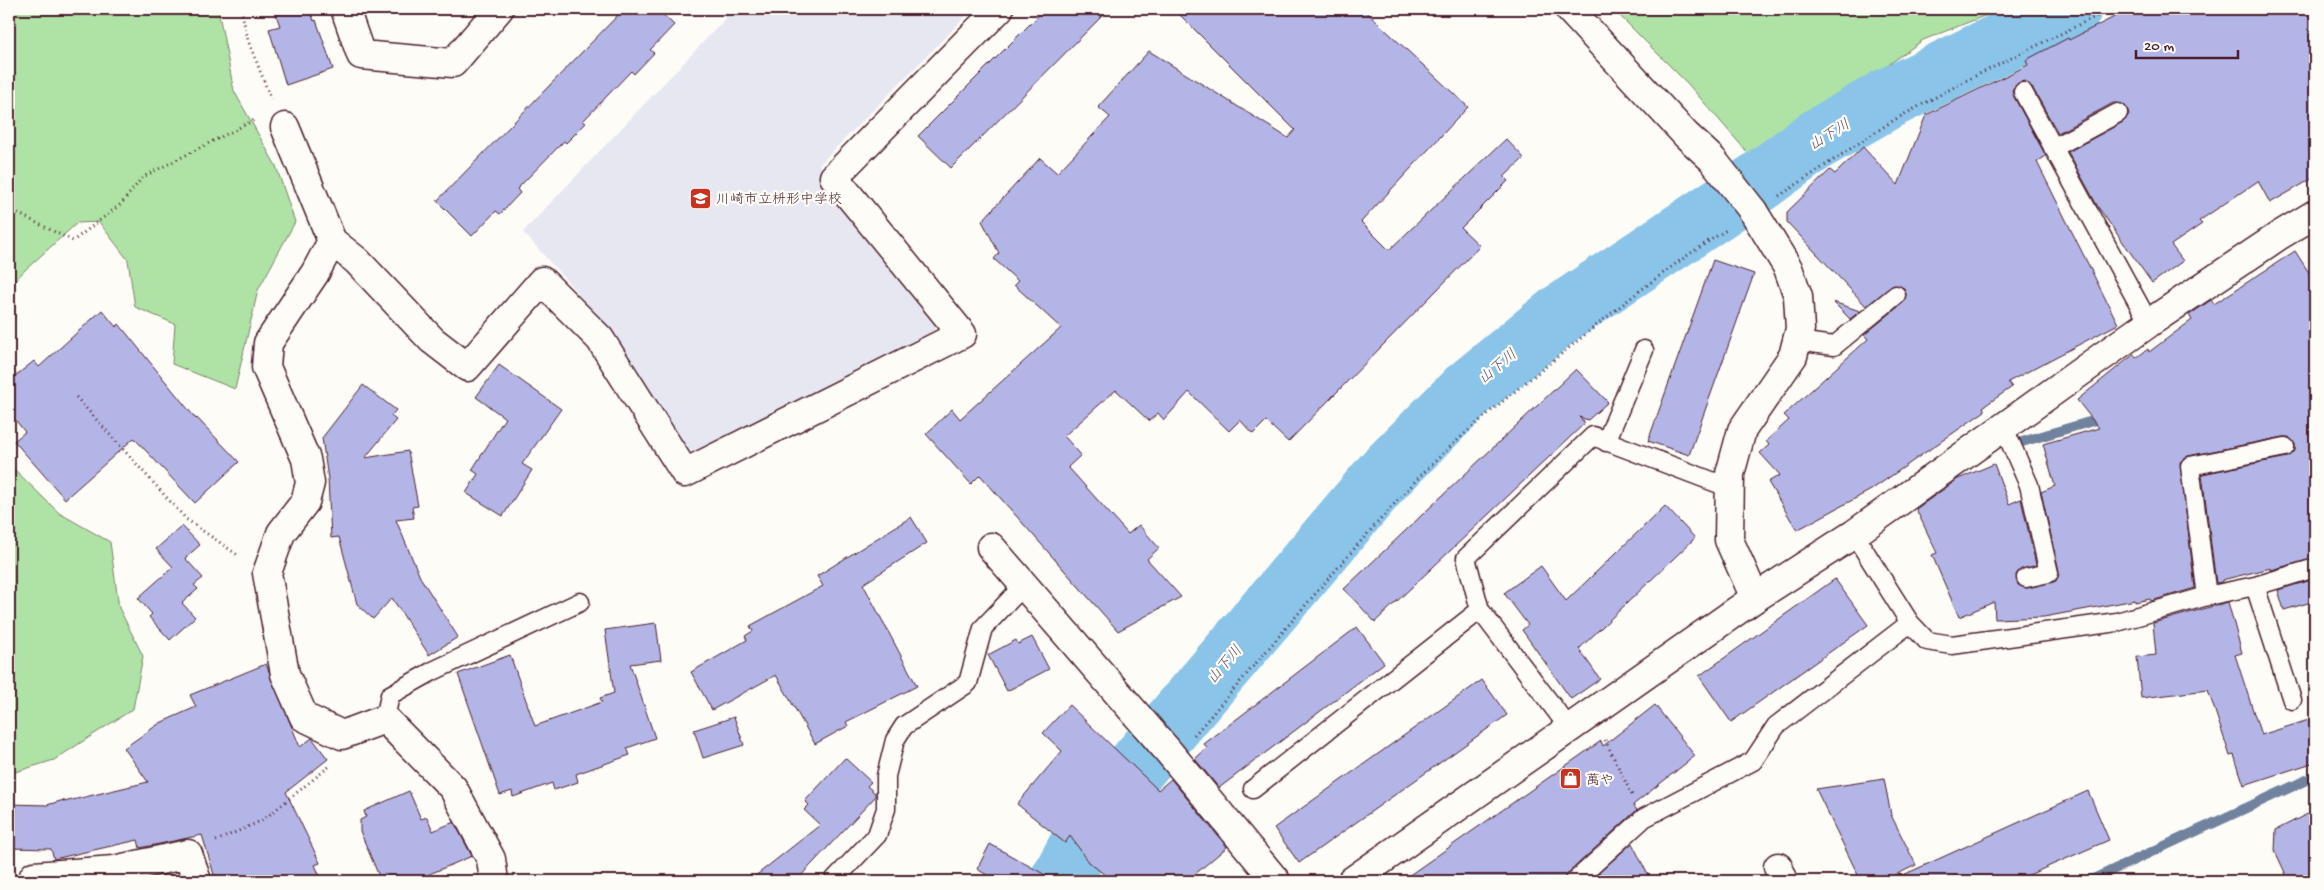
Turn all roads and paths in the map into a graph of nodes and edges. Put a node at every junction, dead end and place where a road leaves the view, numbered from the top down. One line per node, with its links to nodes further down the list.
1 (241, 9): 9 (path)
2 (345, 9): 3 (street)
3 (499, 9)
4 (999, 9): 14 (street)
5 (1569, 9): 12 (street)
6 (2111, 9): 12 (path)
7 (2023, 92): 10 (lane)
8 (2118, 113): 10 (lane)
9 (280, 117): 11 (path); 14 (street)
10 (2053, 148): 16 (lane)
11 (9, 209)
12 (1754, 212): 17 (street); 41 (path)
13 (2315, 214): 16 (street)
14 (332, 241): 27 (street)
15 (1896, 295): 17 (lane)
16 (2149, 323): 20 (street)
17 (1797, 341): 23 (street)
18 (1644, 350): 21 (lane)
19 (76, 397): 27 (path)
20 (2003, 426): 24 (street); 28 (lane)
21 (1606, 442): 23 (lane); 34 (lane)
22 (2285, 447): 31 (lane)
23 (1730, 488): 32 (street)
24 (1854, 534): 32 (street); 35 (lane)
25 (991, 547): 29 (street)
26 (2315, 568): 30 (lane)
27 (267, 573): 40 (street)
28 (2026, 578)
29 (1024, 585): 41 (street); 48 (lane)
30 (2255, 586): 31 (lane); 36 (lane)
31 (2207, 596): 35 (lane)
32 (1755, 598): 38 (street)
33 (580, 602): 37 (lane)
34 (1480, 610): 38 (lane); 42 (lane)
35 (1910, 623): 43 (lane)
36 (2292, 700)
37 (385, 720): 40 (street); 47 (street)
38 (1569, 728): 50 (street)
39 (1601, 732): 43 (path)
40 (342, 735): 44 (path)
41 (1171, 754): 49 (street)
42 (1254, 789)
43 (1644, 818): 51 (lane)
44 (188, 854): 45 (street); 46 (street)
45 (34, 876)
46 (196, 881)
47 (494, 881)
48 (833, 881)
49 (1276, 881)
50 (1352, 881)
51 (1575, 881)

